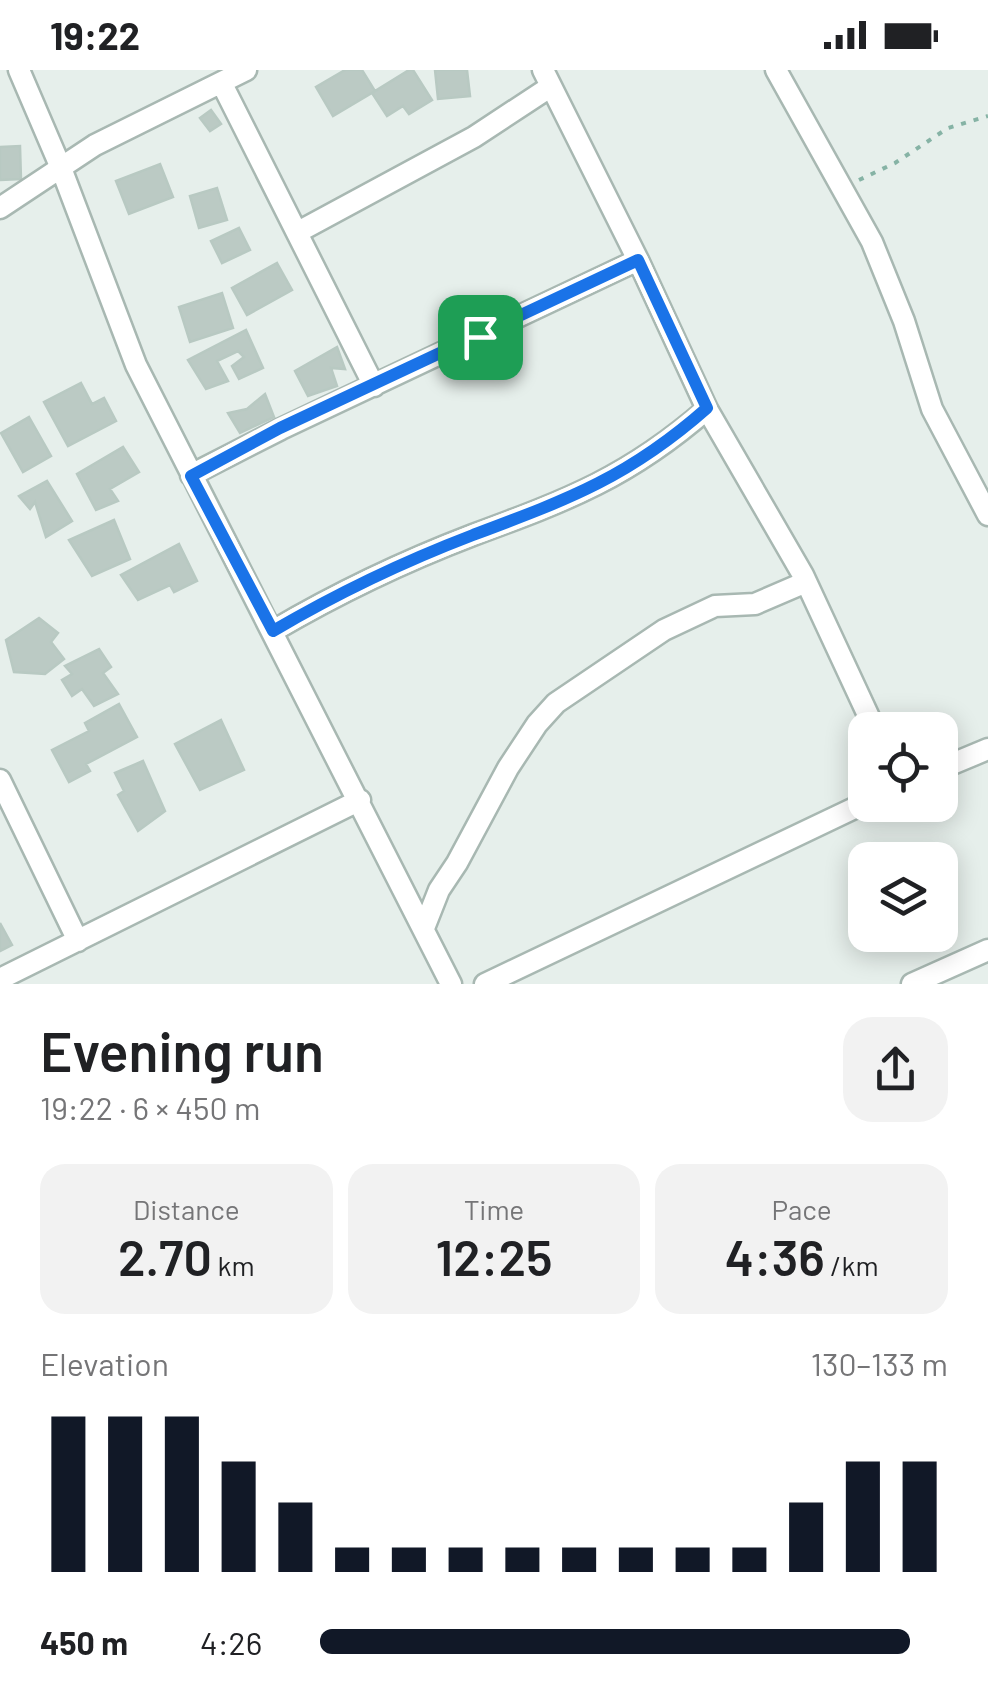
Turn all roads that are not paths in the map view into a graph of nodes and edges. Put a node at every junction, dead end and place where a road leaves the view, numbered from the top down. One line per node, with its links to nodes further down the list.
1 (20, 70): 6 (street)
2 (246, 70): 5 (street)
3 (776, 70): 13 (street)
4 (546, 78): 8 (street); 9 (street)
5 (222, 84): 6 (street); 8 (street)
6 (61, 168): 7 (street); 12 (street)
7 (0, 208)
8 (298, 232): 10 (street)
9 (638, 260): 10 (street); 11 (street)
10 (374, 386): 12 (street)
11 (707, 408): 14 (street); 15 (street)
12 (191, 476): 15 (street)
13 (988, 515)
14 (806, 582): 16 (street); 22 (street)
15 (273, 631): 20 (street)
16 (867, 712)
17 (988, 749): 18 (street)
18 (958, 762)
19 (0, 780): 23 (street)
20 (360, 800): 22 (street); 23 (street)
21 (848, 811): 27 (street)
22 (424, 928): 26 (street)
23 (78, 940): 25 (street)
24 (988, 950): 28 (street)
25 (0, 978)
26 (451, 984)
27 (485, 984)
28 (912, 984)

